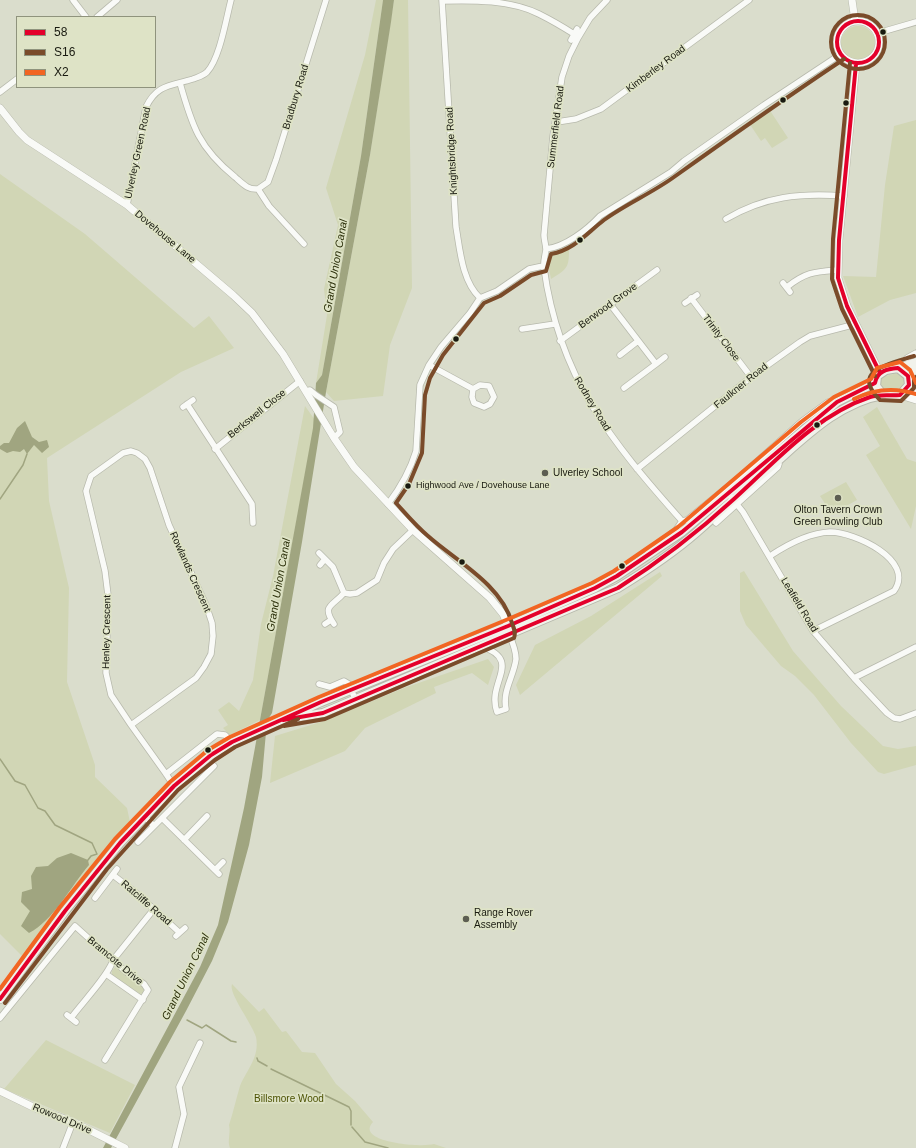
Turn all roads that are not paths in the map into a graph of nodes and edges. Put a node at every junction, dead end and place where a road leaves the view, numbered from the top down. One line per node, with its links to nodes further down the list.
1 (72, 0): 9 (street)
2 (118, 0): 10 (street)
3 (231, 0): 18 (street, Ulverley Green Road)
4 (326, 0): 22 (street, Bradbury Road)
5 (607, 0): 21 (street, Summerfield Road)
6 (749, 0): 21 (street, Kimberley Road)
7 (852, 0): 11 (street)
8 (442, 1): 14 (street); 33 (street, Knightsbridge Road)
9 (85, 16)
10 (98, 16)
11 (855, 21): 13 (street); 15 (street)
12 (916, 22): 13 (street)
13 (878, 32): 16 (street)
14 (574, 34)
15 (840, 54): 16 (street); 27 (street)
16 (856, 64): 23 (street)
17 (16, 80): 19 (street)
18 (180, 83): 22 (street); 24 (street, Ulverley Green Road)
19 (0, 92)
20 (0, 108): 24 (street, Dovehouse Lane)
21 (557, 122): 27 (street, Summerfield Road)
22 (258, 189): 26 (street)
23 (844, 196): 25 (street); 30 (street)
24 (127, 205): 54 (street, Dovehouse Lane)
25 (726, 219)
26 (304, 244)
27 (546, 249): 28 (street, Summerfield Road)
28 (543, 266): 33 (street); 37 (street, Rodney Road)
29 (656, 270): 36 (street, Berwood Grove)
30 (838, 270): 31 (street); 38 (street)
31 (787, 288)
32 (697, 295): 34 (street)
33 (480, 298): 48 (street)
34 (691, 298): 35 (street); 53 (street, Trinity Close)
35 (685, 303)
36 (610, 304): 40 (street, Berwood Grove); 41 (street)
37 (554, 324): 39 (street); 40 (street, Rodney Road)
38 (856, 324): 51 (street); 53 (street, Faulkner Road)
39 (522, 329)
40 (560, 341): 69 (street, Rodney Road)
41 (638, 341): 43 (street); 47 (street)
42 (916, 353): 45 (street)
43 (620, 355)
44 (665, 357): 47 (street)
45 (907, 358)
46 (916, 362): 49 (main road)
47 (656, 364): 57 (street)
48 (429, 365): 58 (street); 71 (street)
49 (898, 368): 51 (main road); 52 (main road)
50 (916, 369): 52 (main road)
51 (880, 373): 55 (main road)
52 (908, 376): 56 (main road)
53 (751, 377): 69 (street, Faulkner Road)
54 (300, 381): 59 (street, Dovehouse Lane); 67 (street, Berkswell Close)
55 (875, 383): 61 (main road); 65 (main road)
56 (909, 385): 60 (street); 62 (main road)
57 (624, 388)
58 (473, 389)
59 (306, 390): 66 (street, Dovehouse Lane); 66 (street, Dovehouse Lane)
60 (916, 394)
61 (883, 395): 62 (main road); 70 (main road)
62 (900, 395): 64 (street)
63 (193, 400): 67 (street)
64 (916, 400)
65 (837, 402): 70 (main road); 72 (street)
66 (334, 438): 71 (street, Dovehouse Lane)
67 (215, 448): 73 (street)
68 (123, 453): 93 (street, Henley Crescent); 93 (street, Rowlands Crescent)
69 (637, 469): 72 (street, Rodney Road)
70 (733, 499): 74 (street); 77 (street, Leafield Road); 79 (main road); 83 (main road)
71 (388, 504): 75 (street, Dovehouse Lane)
72 (682, 521): 79 (street)
73 (253, 523)
74 (716, 523)
75 (413, 530): 81 (street); 83 (street, Dovehouse Lane)
76 (320, 554): 78 (street)
77 (770, 556): 84 (street, Leafield Road); 84 (street)
78 (325, 559): 80 (street); 81 (street)
79 (639, 562): 83 (main road)
80 (320, 565)
81 (344, 593): 82 (street)
82 (325, 624)
83 (509, 630): 85 (main road); 85 (street); 89 (main road)
84 (813, 631): 87 (street, Leafield Road)
85 (480, 646): 90 (main road)
86 (916, 647): 87 (street)
87 (854, 678): 91 (street, Leafield Road)
88 (318, 684): 89 (street)
89 (352, 691): 90 (street); 92 (main road)
90 (355, 700): 92 (main road)
91 (916, 713)
92 (283, 720): 94 (main road)
93 (131, 725): 96 (street, Henley Crescent)
94 (232, 742): 96 (street); 97 (main road)
95 (214, 766): 99 (street)
96 (166, 774): 97 (street, Henley Crescent)
97 (174, 786): 98 (main road)
98 (160, 801): 99 (street); 101 (main road)
99 (169, 810): 102 (street)
100 (207, 816): 104 (street)
101 (145, 817): 103 (street); 114 (main road)
102 (162, 818): 103 (street); 104 (street)
103 (154, 826): 105 (street)
104 (184, 840): 106 (street)
105 (138, 842)
106 (223, 862)
107 (117, 868): 108 (street)
108 (113, 875): 109 (street); 110 (street, Ratcliffe Road)
109 (95, 898)
110 (154, 909): 111 (street, Ratcliffe Road); 112 (street)
111 (184, 928)
112 (113, 960): 113 (street); 115 (street, Bramcote Drive); 116 (street, Bramcote Drive)
113 (106, 974): 115 (street); 118 (street)
114 (0, 1000): 116 (street)
115 (143, 1000): 120 (street, Bramcote Drive)
116 (10, 1005): 117 (street)
117 (0, 1018)
118 (76, 1022)
119 (200, 1043): 125 (street)
120 (105, 1060)
121 (0, 1091): 122 (street, Rowood Drive)
122 (73, 1122): 123 (street, Rowood Drive); 124 (street)
123 (122, 1147)
124 (63, 1148)
125 (175, 1148)

